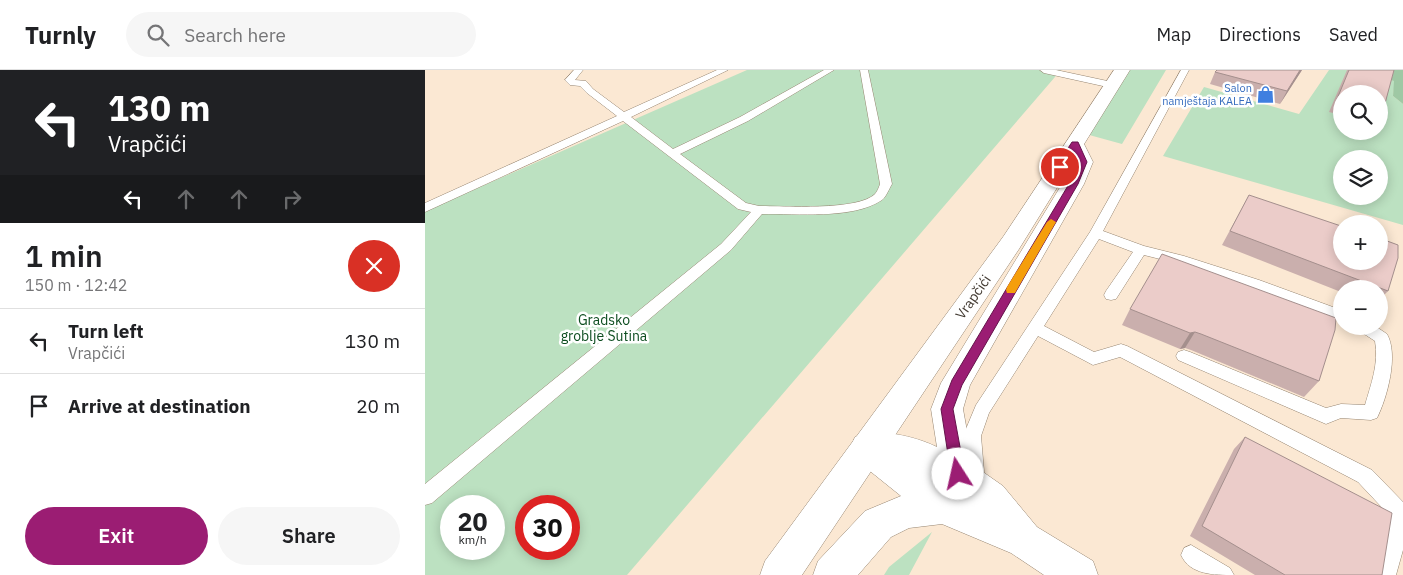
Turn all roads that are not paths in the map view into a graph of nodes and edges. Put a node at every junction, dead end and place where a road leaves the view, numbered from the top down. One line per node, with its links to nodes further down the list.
1 (579, 70): 8 (lane)
2 (724, 70): 8 (lane)
3 (830, 70): 10 (lane)
4 (864, 70): 12 (lane)
5 (1047, 70): 7 (lane)
6 (1185, 70): 13 (lane)
7 (1117, 78): 9 (street, Vrapčići)
8 (624, 117): 10 (lane); 11 (lane)
9 (1075, 144): 20 (street, Vrapčići); 21 (street, Vrapčići)
10 (671, 154): 12 (lane)
11 (425, 208)
12 (759, 210): 22 (lane)
13 (1096, 233): 14 (lane); 17 (lane)
14 (1141, 250): 15 (lane); 16 (lane)
15 (1111, 295)
16 (1333, 313)
17 (1035, 328): 21 (lane); 31 (lane)
18 (1377, 335): 19 (lane)
19 (1184, 356)
20 (867, 448): 21 (street); 23 (street); 26 (street, Vrapčići)
21 (969, 482): 24 (street)
22 (425, 496)
23 (942, 506): 24 (street); 27 (street)
24 (1024, 540): 28 (lane); 29 (street)
25 (1191, 555): 30 (lane)
26 (779, 575)
27 (832, 575)
28 (1053, 575)
29 (1079, 575)
30 (1223, 575)
31 (1385, 575)

